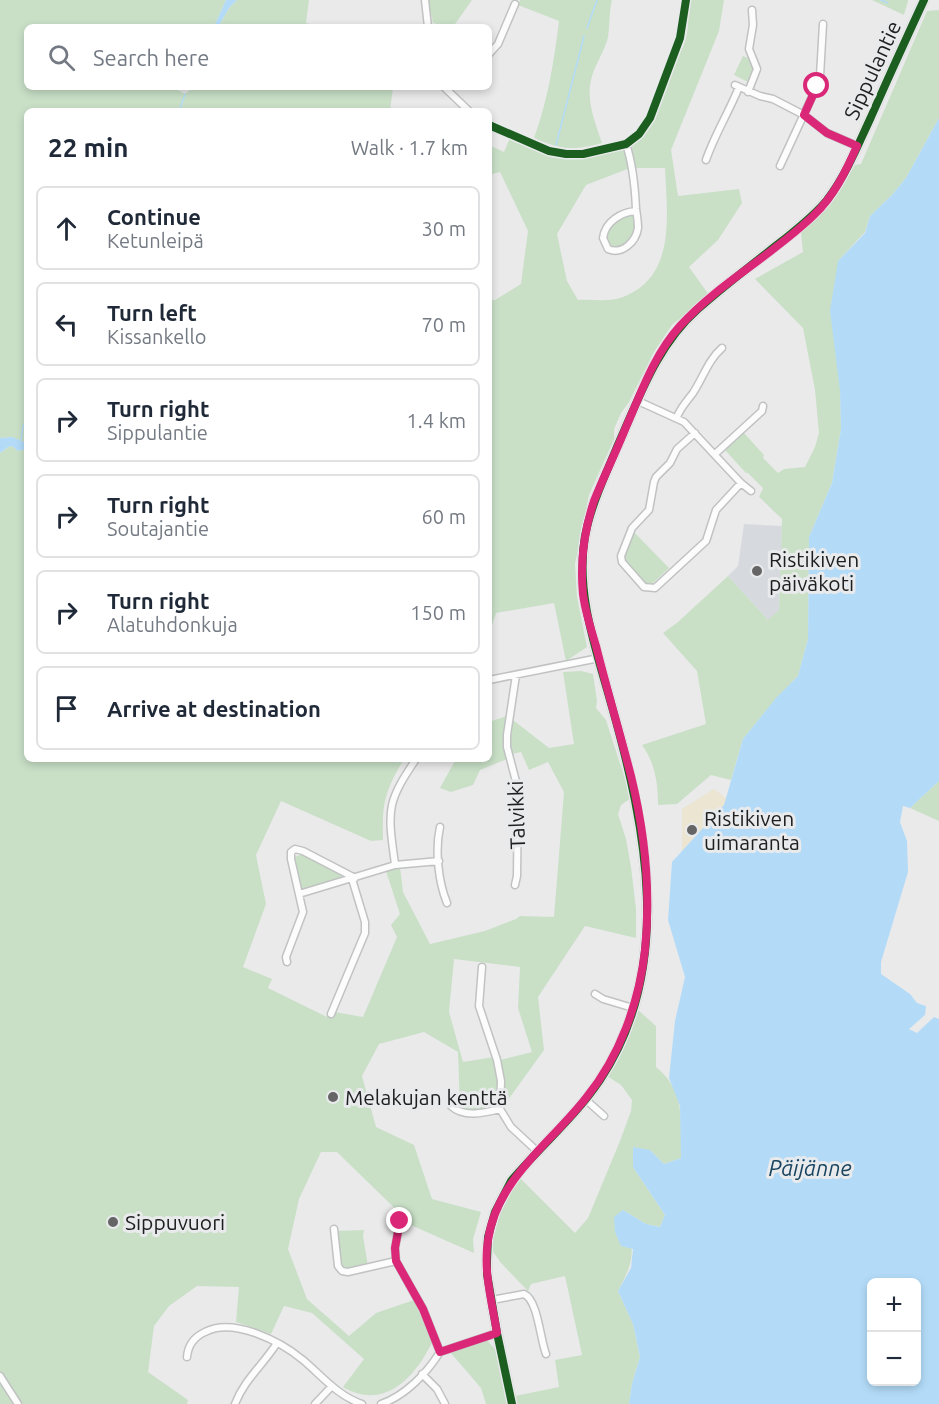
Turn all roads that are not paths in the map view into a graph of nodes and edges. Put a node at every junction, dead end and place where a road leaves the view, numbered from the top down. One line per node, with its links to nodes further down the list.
1 (426, 0): 6 (street)
2 (686, 0): 14 (street)
3 (924, 0): 15 (street, Sippulantie)
4 (515, 4): 8 (street)
5 (752, 10): 10 (street)
6 (428, 24)
7 (823, 24): 12 (street)
8 (492, 51)
9 (453, 90): 11 (street)
10 (748, 92): 12 (street); 16 (street)
11 (467, 108)
12 (804, 115): 15 (street); 17 (street)
13 (492, 126): 14 (street)
14 (626, 144): 18 (street)
15 (857, 146): 20 (street, Sippulantie)
16 (706, 160)
17 (780, 166)
18 (636, 211): 18 (street)
19 (722, 348): 22 (street)
20 (638, 401): 22 (street); 27 (street, Sippulantie)
21 (763, 406): 24 (street)
22 (677, 417): 23 (street)
23 (695, 433): 24 (street); 25 (street)
24 (715, 454): 25 (street)
25 (741, 483): 26 (street)
26 (751, 491)
27 (599, 657): 28 (street); 41 (street, Sippulantie)
28 (516, 675): 29 (street); 35 (street, Talvikki)
29 (492, 679)
30 (414, 762): 33 (street)
31 (440, 827): 32 (street)
32 (439, 861): 33 (street); 37 (street)
33 (395, 865): 34 (street)
34 (353, 879): 36 (street); 36 (street); 42 (street)
35 (515, 885)
36 (299, 894): 38 (street)
37 (447, 903)
38 (287, 962)
39 (483, 968): 45 (street)
40 (595, 994): 41 (street)
41 (633, 1008): 43 (street, Sippulantie)
42 (331, 1014)
43 (585, 1100): 46 (street); 47 (street, Sippulantie)
44 (451, 1106): 45 (street)
45 (500, 1109): 47 (street)
46 (604, 1116)
47 (538, 1152): 51 (street, Sippulantie)
48 (400, 1221): 50 (street)
49 (334, 1229): 50 (street)
50 (396, 1261): 54 (street)
51 (492, 1300): 52 (street, Sippulantie); 55 (street)
52 (497, 1333): 54 (street); 66 (street, Sippulantie)
53 (277, 1344): 56 (street); 59 (street); 61 (street)
54 (440, 1352): 57 (street)
55 (546, 1354)
56 (187, 1357)
57 (422, 1374): 64 (street); 65 (street)
58 (0, 1376): 60 (street)
59 (332, 1386): 62 (street); 63 (street)
60 (18, 1404)
61 (235, 1404)
62 (315, 1404)
63 (362, 1404)
64 (381, 1404)
65 (445, 1404)
66 (512, 1404)

